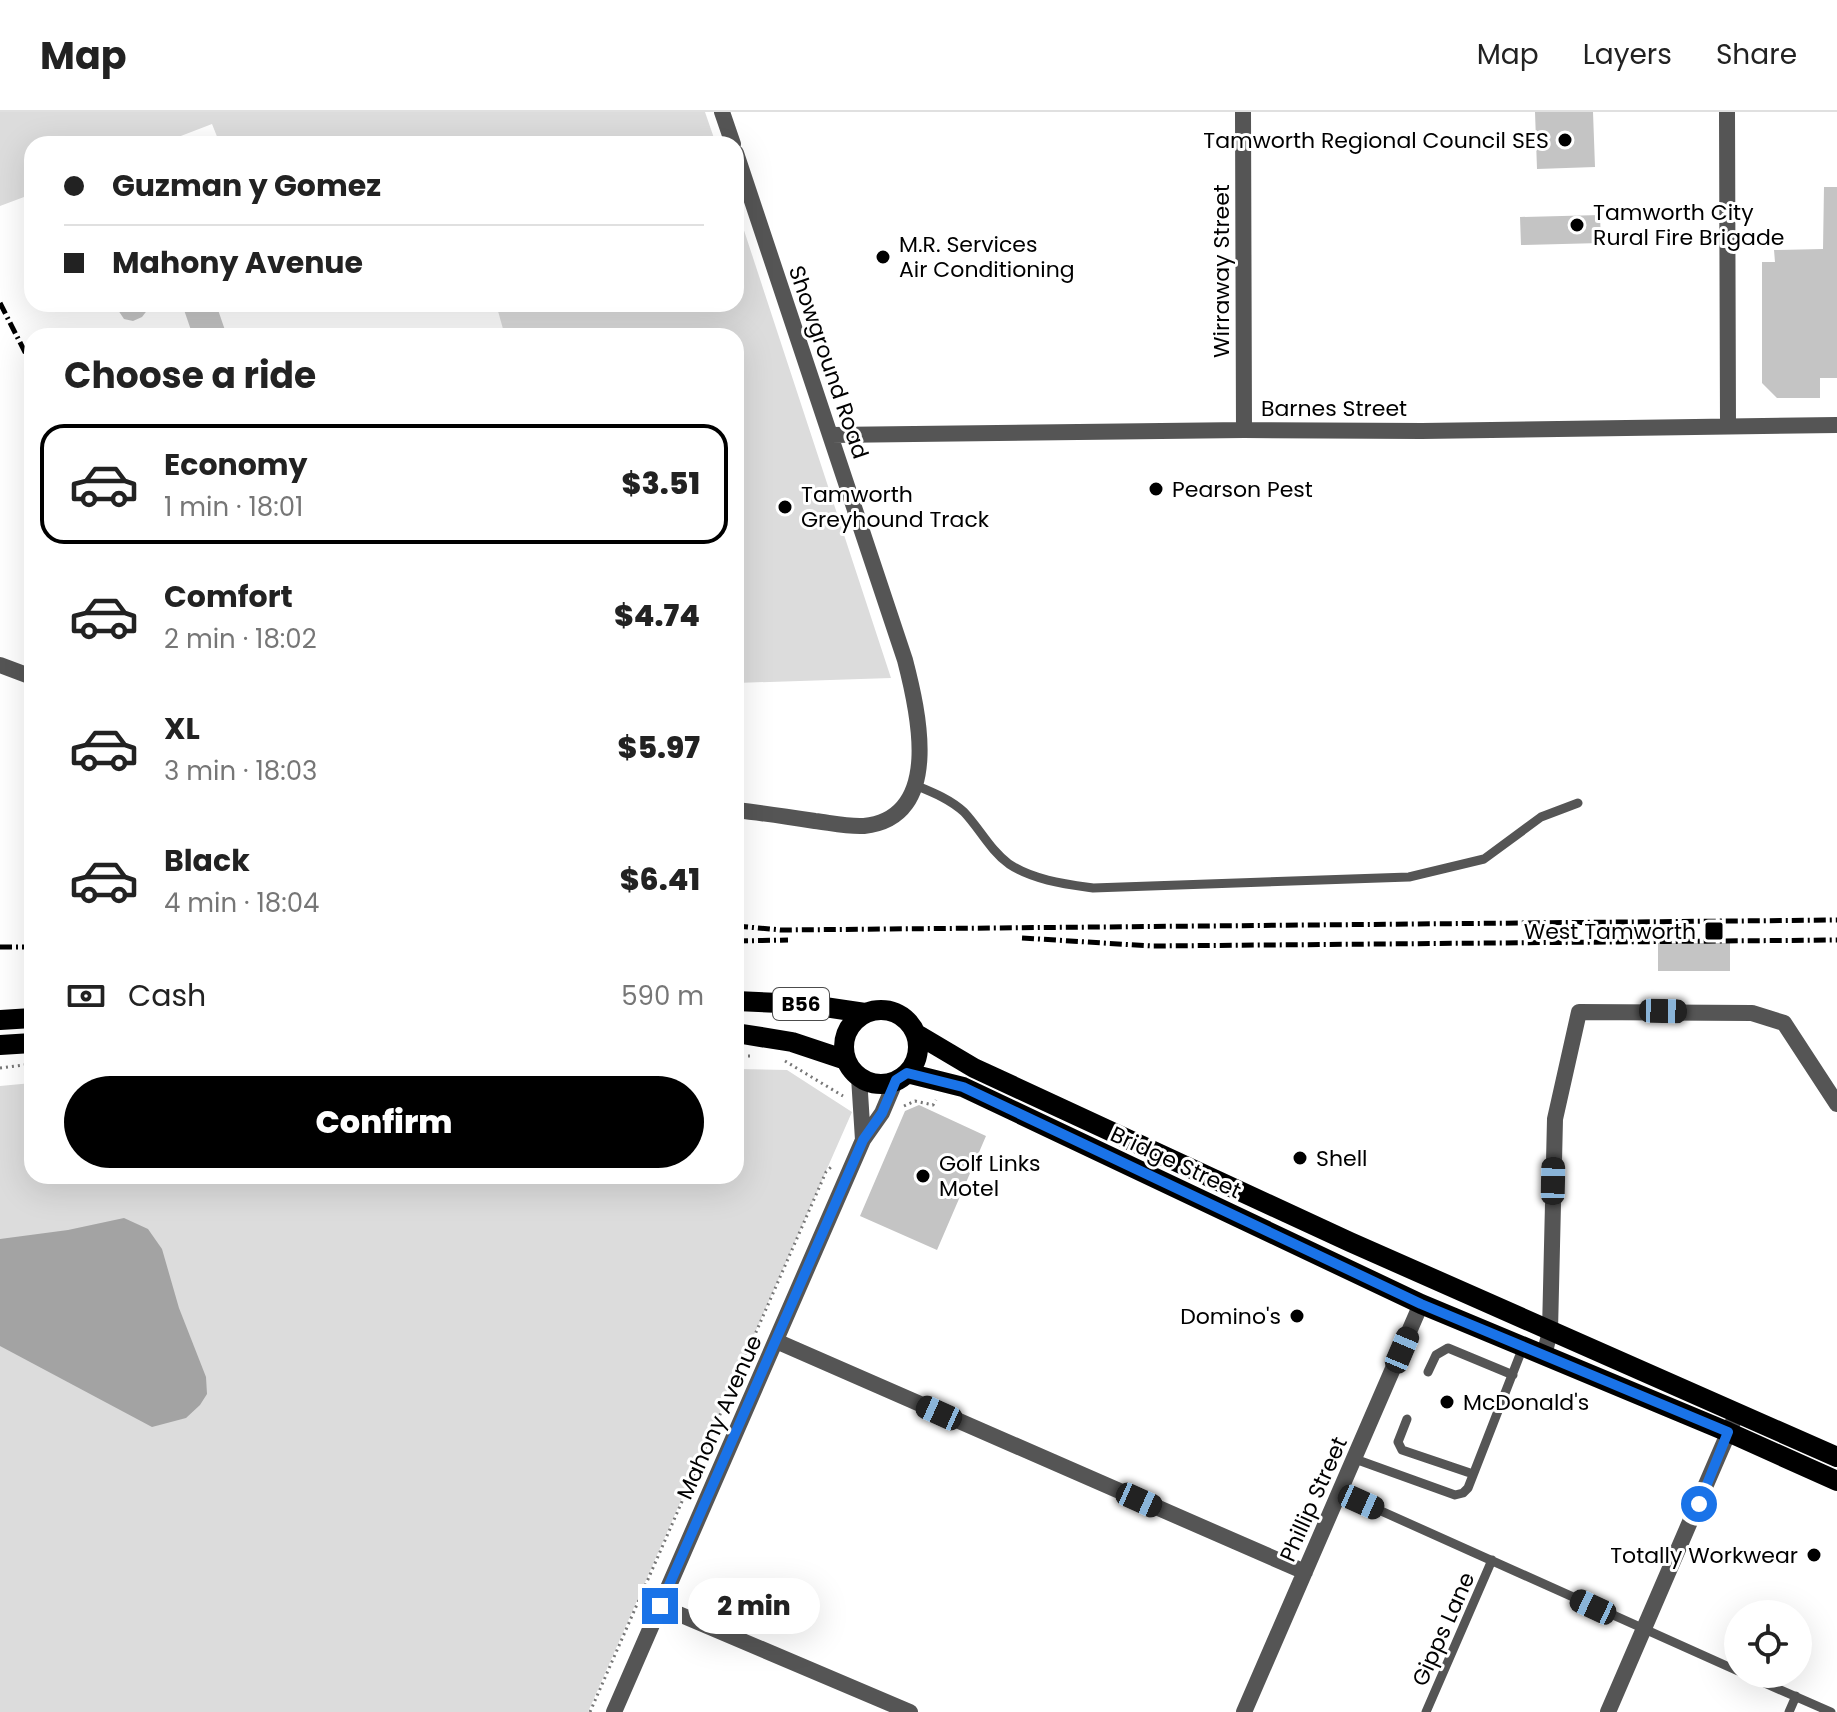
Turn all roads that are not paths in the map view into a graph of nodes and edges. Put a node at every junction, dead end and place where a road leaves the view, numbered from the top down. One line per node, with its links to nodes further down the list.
1 (722, 112): 4 (street)
2 (1243, 112): 8 (street, Wirraway Street)
3 (1727, 112): 7 (street)
4 (730, 136)
5 (744, 177): 9 (street, Showground Road)
6 (1837, 425): 7 (street, Barnes Street)
7 (1728, 426): 8 (street, Barnes Street)
8 (1244, 430): 9 (street, Barnes Street)
9 (831, 435): 12 (street, Showground Road)
10 (0, 665): 11 (street)
11 (24, 674)
12 (915, 785): 13 (lane); 14 (street, Showground Road)
13 (1578, 803)
14 (744, 811)
15 (744, 1001): 16 (main road, B56)
16 (865, 1013): 19 (main road, B56); 23 (main road, B56)
17 (24, 1018): 18 (main road)
18 (0, 1020)
19 (915, 1033): 24 (main road); 27 (main road, Bridge Street / B56)
20 (744, 1034): 23 (main road, B56)
21 (24, 1044): 22 (main road)
22 (0, 1045)
23 (853, 1068): 24 (main road, B56); 26 (street, Mahony Avenue)
24 (902, 1077): 26 (street, Mahony Avenue); 28 (main road, Bridge Street / B56)
25 (1837, 1104): 29 (street)
26 (863, 1140): 30 (street, Mahony Avenue)
27 (1350, 1242): 28 (main road, Bridge Street); 29 (main road, Bridge Street / B56)
28 (1421, 1304): 31 (main road, Bridge Street / B56); 38 (street, Phillip Street)
29 (1550, 1331): 32 (street); 36 (main road, Bridge Street / B56)
30 (776, 1341): 43 (street); 44 (street, Mahony Avenue)
31 (1523, 1347): 32 (main road, Bridge Street / B56); 34 (lane)
32 (1544, 1356): 36 (main road, Bridge Street / B56)
33 (1428, 1372): 34 (lane)
34 (1513, 1375): 39 (lane)
35 (1407, 1419): 39 (lane)
36 (1732, 1422): 37 (main road, Bridge Street / B56); 40 (main road, Bridge Street / B56); 45 (street)
37 (1837, 1457)
38 (1355, 1459): 39 (lane); 41 (street, Phillip Street)
39 (1473, 1474)
40 (1837, 1481)
41 (1341, 1493): 42 (lane, Gipps Lane); 43 (street, Phillip Street)
42 (1492, 1560): 45 (lane, Gipps Lane); 52 (lane, Gipps Lane)
43 (1305, 1572): 51 (street, Phillip Street)
44 (660, 1606): 49 (street, Mahony Avenue); 50 (street)
45 (1643, 1630): 46 (lane, Gipps Lane); 53 (street)
46 (1724, 1665)
47 (1777, 1688): 48 (lane)
48 (1796, 1696): 54 (lane); 55 (lane)
49 (614, 1712)
50 (910, 1712)
51 (1244, 1712)
52 (1426, 1712)
53 (1608, 1712)
54 (1789, 1712)
55 (1831, 1712)

